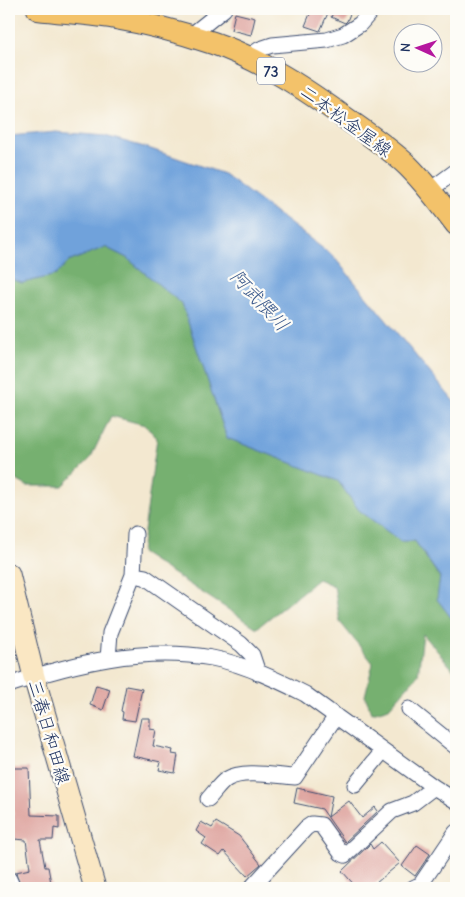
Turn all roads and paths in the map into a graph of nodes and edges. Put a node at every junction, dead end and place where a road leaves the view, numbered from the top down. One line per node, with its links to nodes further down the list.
1 (38, 9): 4 (main road, 二本松金屋線 / 73)
2 (224, 9): 4 (street)
3 (373, 9): 5 (street)
4 (189, 36): 5 (main road, 二本松金屋線 / 73)
5 (247, 58): 7 (main road, 二本松金屋線 / 73)
6 (456, 171): 7 (street)
7 (430, 190): 8 (main road, 二本松金屋線 / 73)
8 (456, 224)
9 (135, 534): 11 (street)
10 (9, 574): 14 (main road, 三春日和田線)
11 (133, 575): 12 (street); 13 (street)
12 (108, 659): 13 (street); 14 (street)
13 (258, 673): 17 (street)
14 (34, 677): 15 (street); 28 (main road, 三春日和田線)
15 (9, 686)
16 (410, 709): 18 (street)
17 (336, 716): 19 (street); 22 (street)
18 (456, 747)
19 (383, 750): 20 (street); 21 (street)
20 (355, 785)
21 (434, 787): 23 (street); 29 (street)
22 (208, 799)
23 (456, 801)
24 (456, 832): 26 (street)
25 (9, 879): 27 (street)
26 (419, 887)
27 (13, 888)
28 (95, 888)
29 (251, 888)

